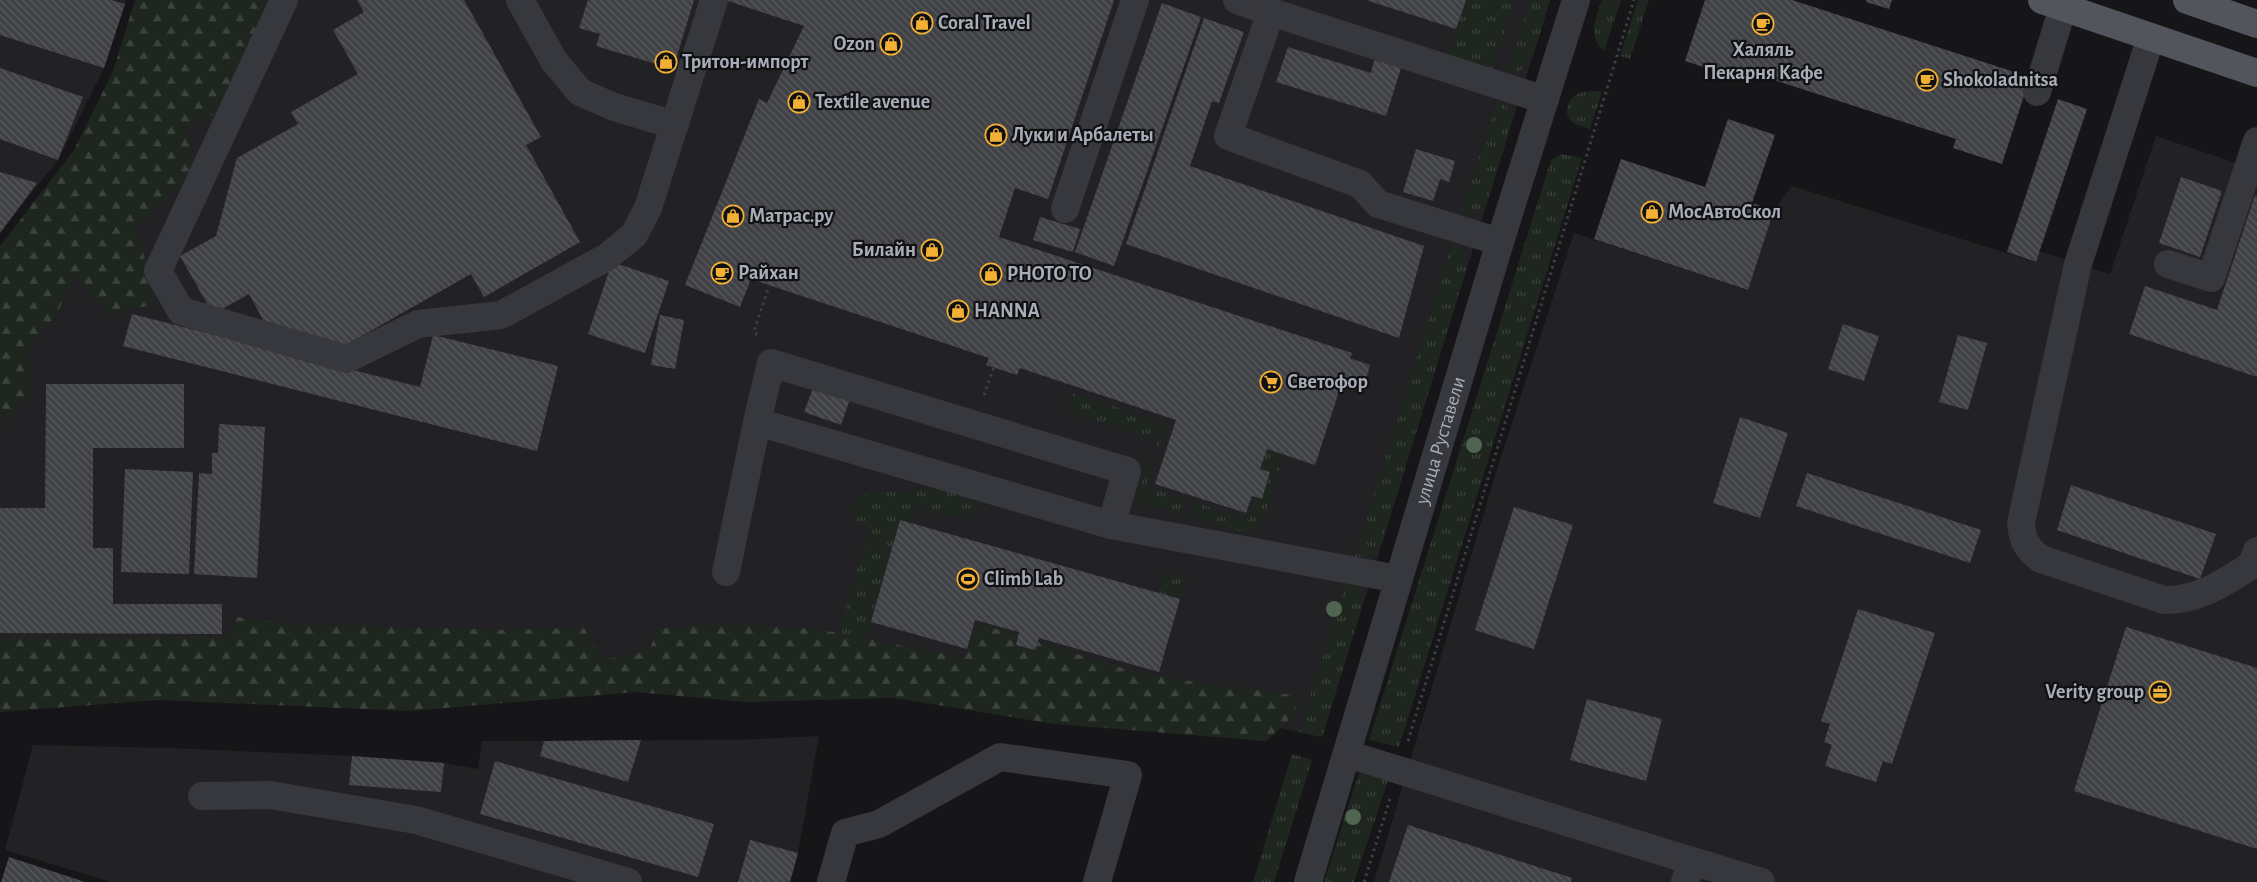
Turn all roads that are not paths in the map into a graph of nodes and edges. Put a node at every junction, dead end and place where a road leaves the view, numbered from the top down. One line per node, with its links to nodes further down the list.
1 (284, 0): 17 (street)
2 (520, 0): 12 (street)
3 (543, 0): 12 (street)
4 (714, 0): 17 (street)
5 (1134, 0): 19 (street)
6 (1236, 0): 10 (street)
7 (1576, 0): 16 (street, улица Руставели)
8 (2187, 0): 11 (main road)
9 (2052, 3): 13 (main road); 15 (street)
10 (1271, 12): 16 (street); 20 (street)
11 (2257, 24)
12 (534, 26): 17 (street)
13 (2151, 37): 14 (main road); 24 (street)
14 (2257, 73)
15 (2037, 92)
16 (1545, 100): 20 (street, улица Руставели)
17 (675, 125)
18 (2257, 140): 21 (street)
19 (1065, 209)
20 (1500, 242): 26 (street, улица Руставели)
21 (2168, 264)
22 (757, 422): 23 (street); 23 (street); 25 (street)
23 (1111, 525): 26 (street)
24 (2255, 561)
25 (726, 572)
26 (1398, 579): 27 (street, улица Руставели)
27 (1347, 754): 29 (street); 33 (street, улица Руставели)
28 (202, 796): 30 (street)
29 (1689, 871): 34 (street)
30 (628, 882)
31 (830, 882): 32 (street)
32 (1097, 882)
33 (1308, 882)
34 (1761, 882)

